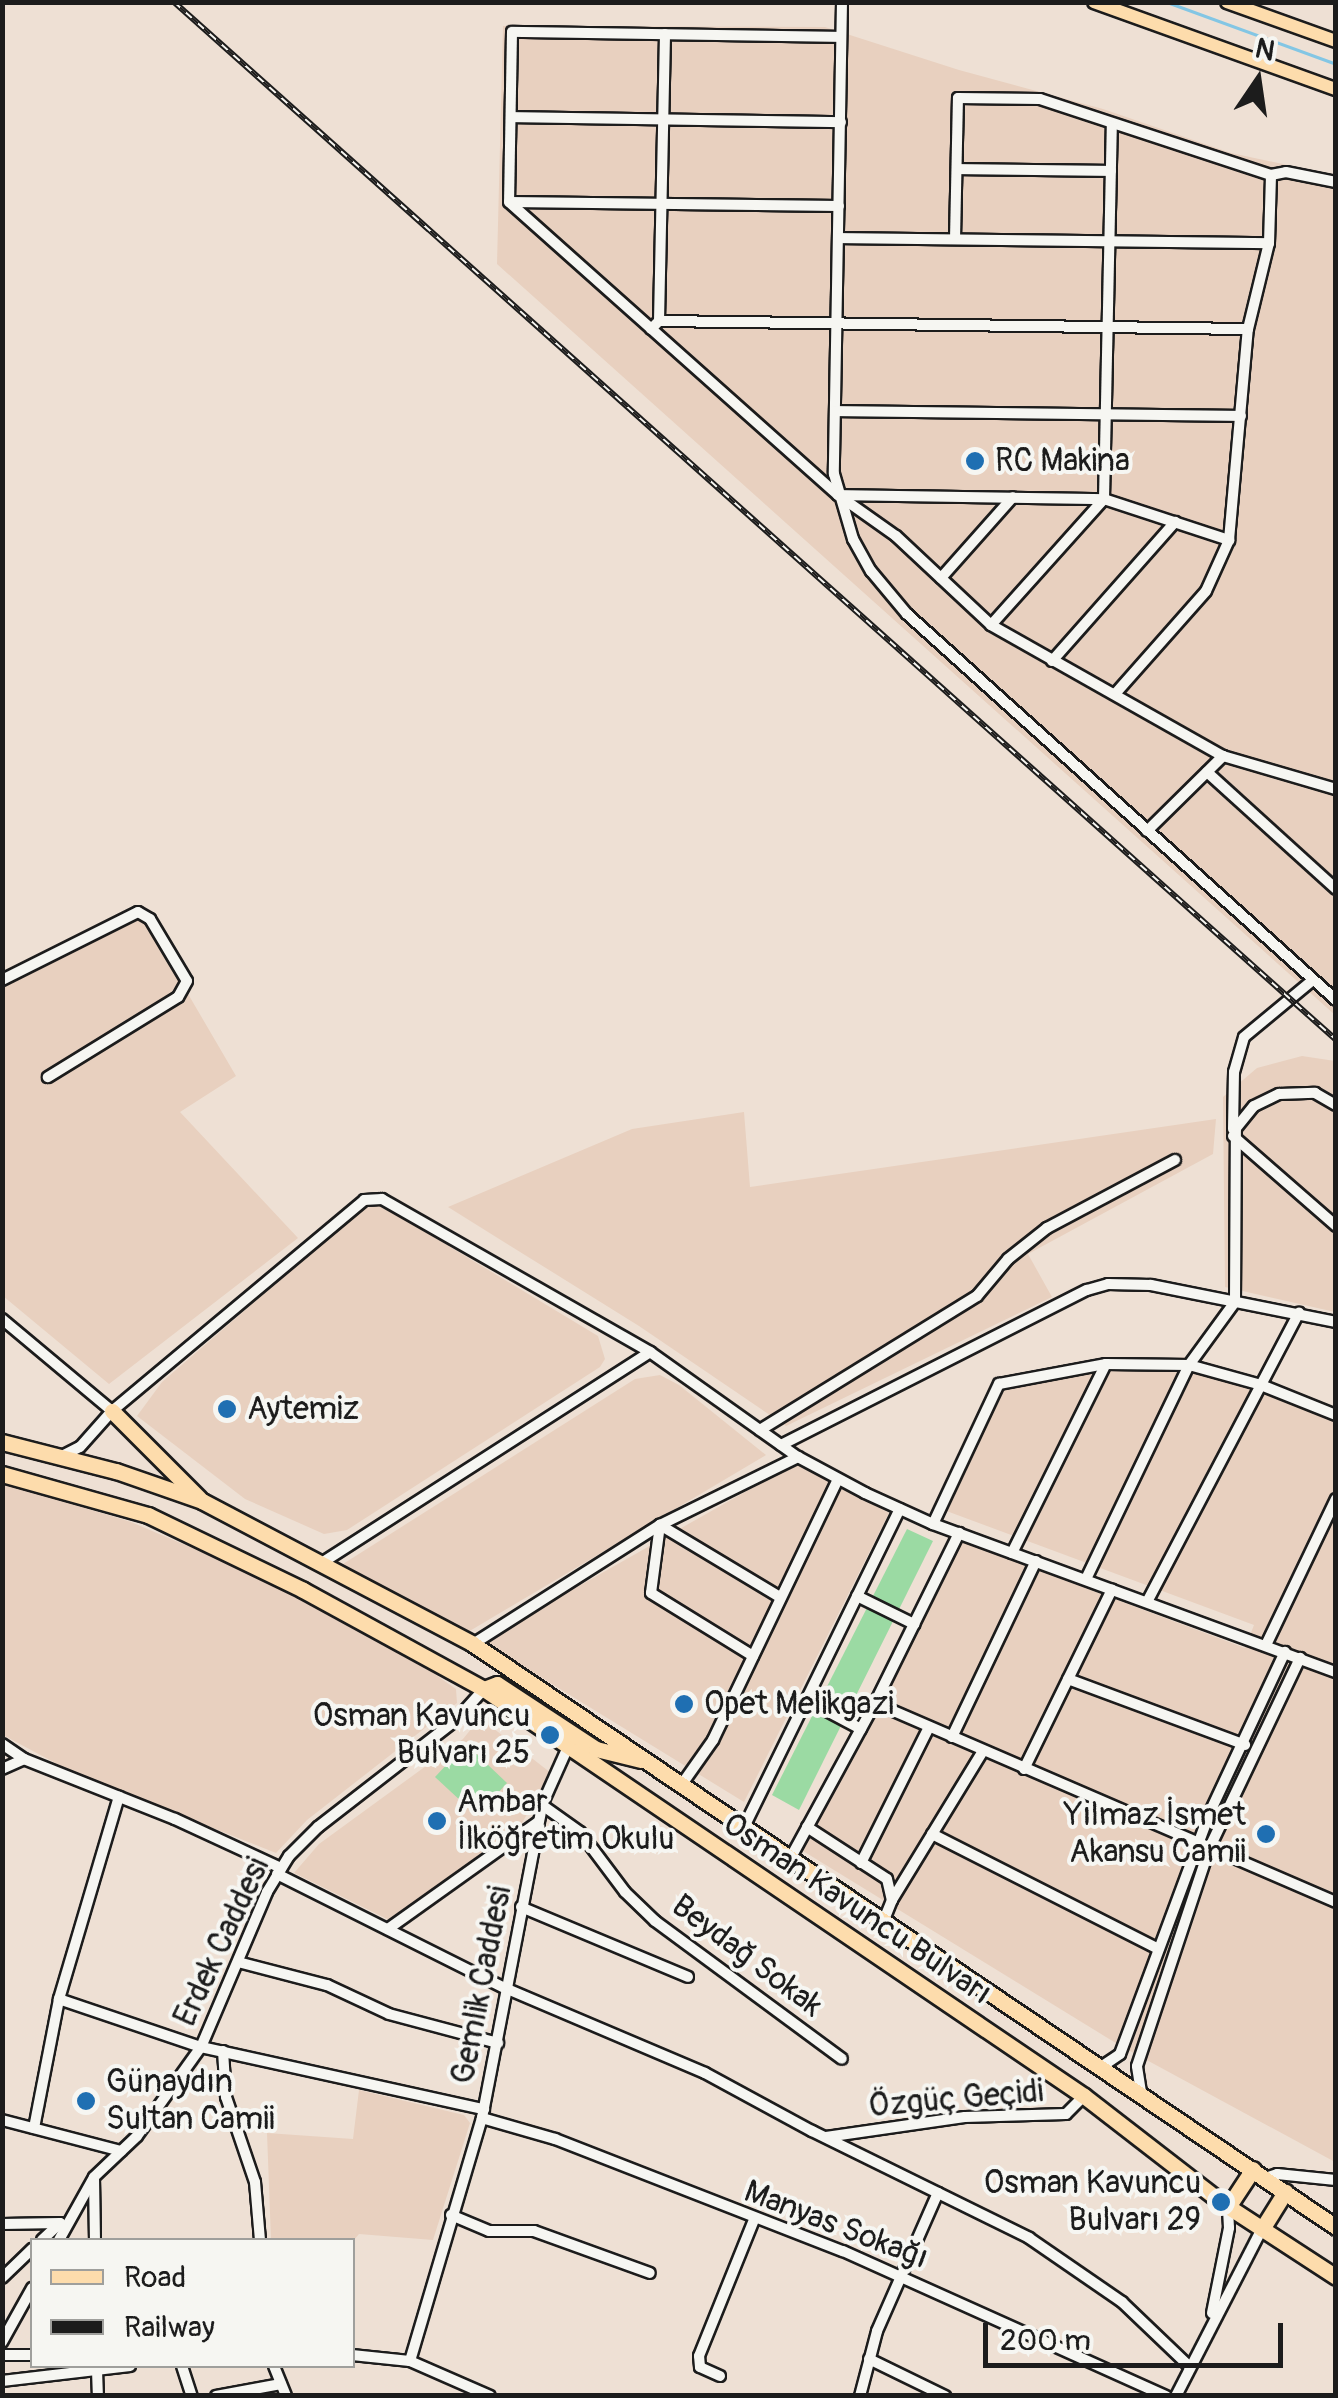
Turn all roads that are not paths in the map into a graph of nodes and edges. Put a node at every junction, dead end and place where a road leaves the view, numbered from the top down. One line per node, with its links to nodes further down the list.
1 (842, 2): 5 (street)
2 (1094, 2): 7 (main road)
3 (1227, 2): 6 (main road)
4 (665, 34): 5 (street); 8 (street); 9 (street)
5 (840, 37): 10 (street)
6 (1336, 41)
7 (1336, 89)
8 (511, 117): 9 (street); 16 (street)
9 (664, 119): 10 (street); 17 (street)
10 (841, 122): 18 (street)
11 (1112, 126): 12 (street); 13 (street); 14 (street)
12 (957, 169): 13 (street); 20 (street)
13 (1111, 172): 21 (street)
14 (1270, 175): 15 (street); 22 (street)
15 (1336, 182)
16 (509, 202): 17 (street); 24 (street)
17 (662, 204): 18 (street); 24 (street)
18 (840, 206): 19 (street)
19 (839, 238): 20 (street); 23 (street)
20 (955, 239): 21 (street)
21 (1110, 241): 22 (street); 25 (street)
22 (1269, 244): 26 (street)
23 (837, 324): 24 (street); 25 (street); 27 (street)
24 (655, 325): 30 (street)
25 (1108, 327): 26 (street); 28 (street)
26 (1248, 329): 29 (street)
27 (835, 411): 28 (street); 30 (street)
28 (1106, 414): 29 (street); 32 (street)
29 (1240, 416): 34 (street)
30 (838, 495): 31 (street); 35 (street); 42 (street)
31 (1013, 497): 32 (street); 35 (street)
32 (1104, 498): 33 (street); 36 (street)
33 (1175, 522): 34 (street); 37 (street)
34 (1229, 540): 38 (street)
35 (941, 578): 36 (street)
36 (991, 625): 37 (street)
37 (1052, 661): 38 (street)
38 (1114, 694): 39 (street)
39 (1223, 756): 40 (street); 41 (street)
40 (1207, 772): 42 (street); 43 (street)
41 (1336, 789)
42 (1147, 832): 45 (street)
43 (1336, 888)
44 (2, 980): 47 (street)
45 (1314, 980): 46 (street); 49 (street)
46 (1333, 992)
47 (48, 1077)
48 (1336, 1105): 49 (street)
49 (1233, 1136): 51 (street); 52 (street)
50 (1175, 1160): 62 (street)
51 (1336, 1226)
52 (1235, 1302): 53 (street); 58 (street); 64 (street)
53 (1299, 1313): 55 (street); 59 (street)
54 (2, 1319): 60 (street)
55 (1336, 1322)
56 (650, 1352): 60 (street); 62 (street); 77 (street)
57 (1106, 1364): 58 (street); 72 (street); 75 (street)
58 (1190, 1365): 59 (street); 78 (street)
59 (1261, 1385): 61 (street); 82 (street)
60 (112, 1411): 65 (street); 70 (highway)
61 (1336, 1415)
62 (760, 1430): 64 (street)
63 (2, 1442): 65 (highway, Osman Kavuncu Bulvarı)
64 (781, 1445): 66 (street)
65 (60, 1456): 70 (highway, Osman Kavuncu Bulvarı)
66 (798, 1457): 68 (street); 73 (street)
67 (2, 1474): 91 (highway, Osman Kavuncu Bulvarı)
68 (838, 1479): 71 (street); 81 (street)
69 (1336, 1499): 85 (street)
70 (202, 1500): 77 (highway, Osman Kavuncu Bulvarı)
71 (900, 1509): 72 (street); 80 (street)
72 (933, 1524): 74 (street)
73 (660, 1525): 81 (street); 84 (street); 87 (street)
74 (959, 1533): 75 (street); 83 (street)
75 (1012, 1552): 76 (street)
76 (1036, 1561): 78 (street); 96 (street)
77 (320, 1564): 84 (highway, Osman Kavuncu Bulvarı)
78 (1086, 1579): 79 (street)
79 (1112, 1589): 82 (street); 90 (street)
80 (857, 1596): 83 (street); 92 (street)
81 (780, 1598): 87 (street)
82 (1147, 1602): 85 (street)
83 (914, 1624): 93 (street)
84 (473, 1644): 103 (highway, Osman Kavuncu Bulvarı)
85 (1266, 1645): 86 (street)
86 (1284, 1652): 88 (street); 98 (street)
87 (753, 1656): 106 (street)
88 (1300, 1658): 89 (street); 101 (street)
89 (1336, 1672)
90 (1068, 1679): 98 (street); 104 (street)
91 (484, 1689): 99 (highway, Osman Kavuncu Bulvarı); 103 (highway); 116 (street, Erdek Caddesi)
92 (806, 1700): 95 (street); 110 (street)
93 (876, 1704): 94 (street); 95 (street)
94 (929, 1727): 96 (street); 115 (street)
95 (861, 1729): 111 (street)
96 (952, 1737): 100 (street)
97 (2, 1744): 102 (street)
98 (1242, 1744): 101 (street); 113 (street)
99 (568, 1747): 108 (street, Gemlik Caddesi); 133 (highway, Osman Kavuncu Bulvarı)
100 (983, 1750): 104 (street); 112 (street)
101 (1256, 1752): 113 (street)
102 (24, 1759): 105 (street); 107 (street)
103 (650, 1762): 106 (highway, Osman Kavuncu Bulvarı)
104 (1024, 1768): 113 (street)
105 (2, 1769)
106 (682, 1784): 110 (highway, Osman Kavuncu Bulvarı)
107 (119, 1797): 116 (street); 126 (street)
108 (542, 1805): 109 (street, Gemlik Caddesi); 130 (street, Beydağ Sokak)
109 (538, 1822): 119 (street, Gemlik Caddesi); 121 (street)
110 (744, 1827): 114 (highway, Osman Kavuncu Bulvarı)
111 (808, 1827): 114 (street); 115 (street)
112 (932, 1834): 117 (street); 122 (street)
113 (1203, 1847): 118 (street); 122 (street); 132 (street)
114 (790, 1860): 120 (highway, Osman Kavuncu Bulvarı)
115 (862, 1863): 117 (street)
116 (279, 1871): 121 (street); 123 (street, Erdek Caddesi)
117 (892, 1900): 120 (street)
118 (1336, 1902)
119 (522, 1907): 124 (street); 125 (street, Gemlik Caddesi)
120 (883, 1922): 131 (highway, Osman Kavuncu Bulvarı)
121 (388, 1929): 125 (street)
122 (1159, 1949): 131 (street)
123 (238, 1962): 127 (street); 128 (street, Erdek Caddesi)
124 (688, 1977)
125 (505, 1988): 127 (street, Gemlik Caddesi); 137 (street)
126 (60, 1999): 128 (street, Manyas Sokağı); 136 (street)
127 (498, 2043): 134 (street, Gemlik Caddesi)
128 (202, 2047): 129 (street, Manyas Sokağı); 138 (street, Erdek Caddesi)
129 (223, 2052): 134 (street, Manyas Sokağı); 155 (street)
130 (842, 2059)
131 (1100, 2066): 132 (highway, Osman Kavuncu Bulvarı)
132 (1141, 2092): 139 (highway, Osman Kavuncu Bulvarı)
133 (1084, 2096): 137 (street, Özgüç Geçidi); 145 (highway, Osman Kavuncu Bulvarı)
134 (483, 2113): 146 (street, Gemlik Caddesi); 147 (street, Manyas Sokağı)
135 (2, 2120): 136 (street)
136 (34, 2128): 138 (street)
137 (825, 2137): 143 (street)
138 (122, 2151): 140 (street, Erdek Caddesi)
139 (1259, 2174): 141 (street); 142 (highway, Osman Kavuncu Bulvarı); 145 (highway)
140 (94, 2178): 144 (street, Erdek Caddesi); 154 (street)
141 (1336, 2180)
142 (1286, 2192): 150 (highway, Osman Kavuncu Bulvarı); 151 (highway)
143 (938, 2193): 158 (street); 169 (street)
144 (79, 2205): 148 (street, Erdek Caddesi); 153 (street, Erdek Caddesi)
145 (1228, 2207): 151 (highway, Osman Kavuncu Bulvarı); 162 (street)
146 (451, 2215): 157 (street); 168 (street, Gemlik Caddesi)
147 (754, 2220): 158 (street, Manyas Sokağı); 173 (street)
148 (60, 2223): 149 (street); 152 (street, Erdek Caddesi)
149 (2, 2224)
150 (1336, 2228)
151 (1262, 2229): 159 (highway, Osman Kavuncu Bulvarı); 162 (street)
152 (44, 2238)
153 (60, 2238)
154 (95, 2238)
155 (260, 2238)
156 (30, 2252): 160 (street)
157 (650, 2272)
158 (902, 2277): 167 (street); 184 (street, Manyas Sokağı)
159 (1336, 2277)
160 (2, 2278)
161 (30, 2292): 163 (street)
162 (1209, 2324): 169 (street)
163 (2, 2342)
164 (2, 2355): 165 (street)
165 (30, 2355)
166 (355, 2355): 168 (street)
167 (870, 2359): 182 (street); 183 (street)
168 (410, 2361): 175 (street)
169 (1189, 2366): 185 (street)
170 (108, 2368): 172 (street)
171 (183, 2368): 178 (street)
172 (97, 2370): 174 (street); 177 (street)
173 (720, 2376)
174 (2, 2381)
175 (462, 2382): 180 (street); 181 (street)
176 (284, 2390): 179 (street)
177 (98, 2396)
178 (192, 2396)
179 (216, 2396)
180 (464, 2396)
181 (490, 2396)
182 (860, 2396)
183 (946, 2396)
184 (1166, 2396)
185 (1176, 2396)

